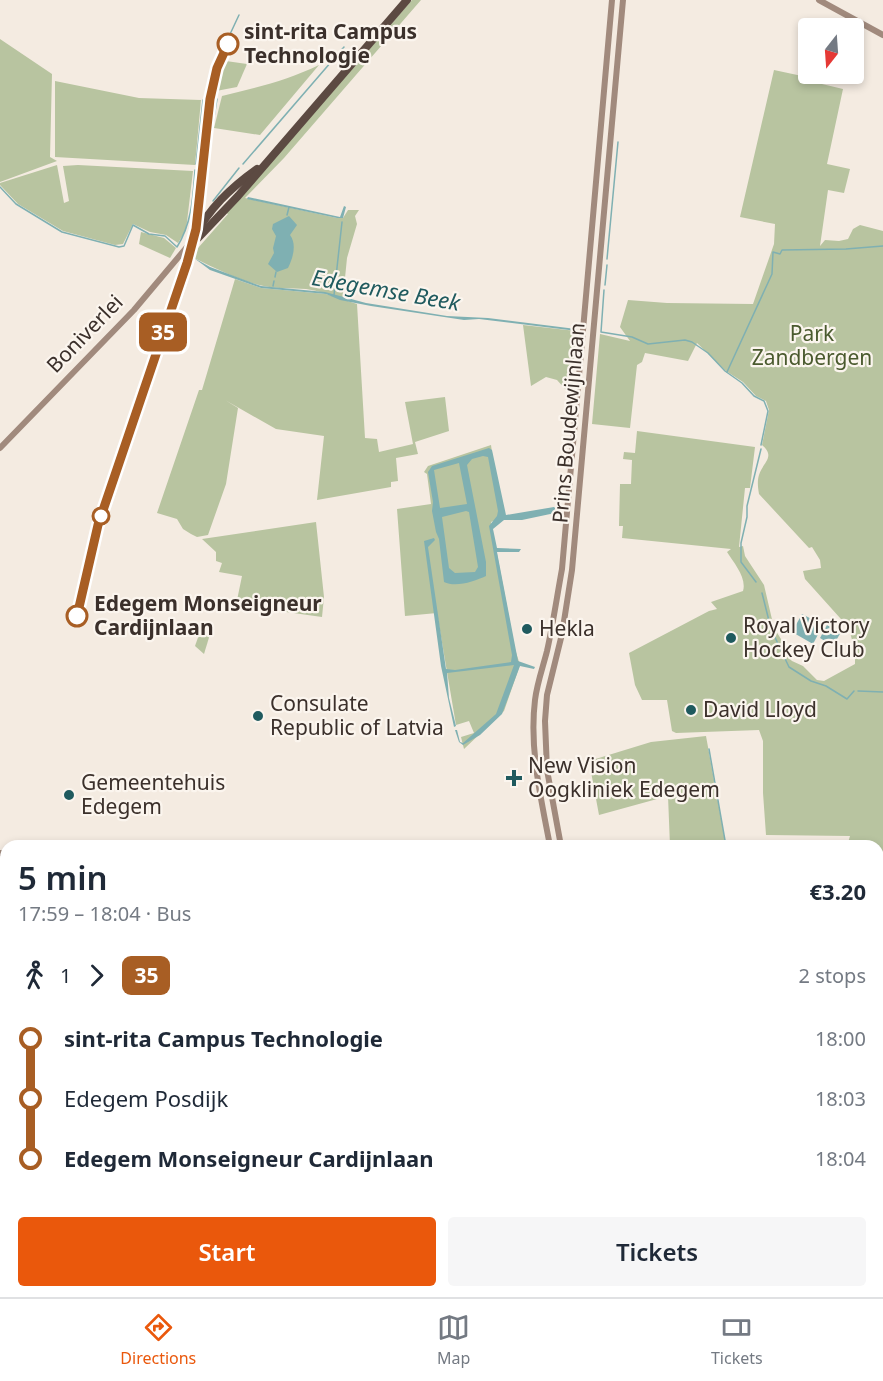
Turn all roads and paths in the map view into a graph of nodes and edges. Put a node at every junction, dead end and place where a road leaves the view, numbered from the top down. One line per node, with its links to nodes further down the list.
1 (612, 0): 5 (main road, Prins Boudewijnlaan)
2 (623, 0): 6 (main road, Prins Boudewijnlaan)
3 (819, 0): 7 (main road)
4 (405, 2): 8 (highway, Boniverlei)
5 (610, 22): 6 (main road); 10 (main road, Prins Boudewijnlaan)
6 (621, 22): 11 (main road, Prins Boudewijnlaan)
7 (883, 35)
8 (192, 241): 9 (main road, Boniverlei)
9 (0, 448)
10 (549, 840)
11 (560, 840)

